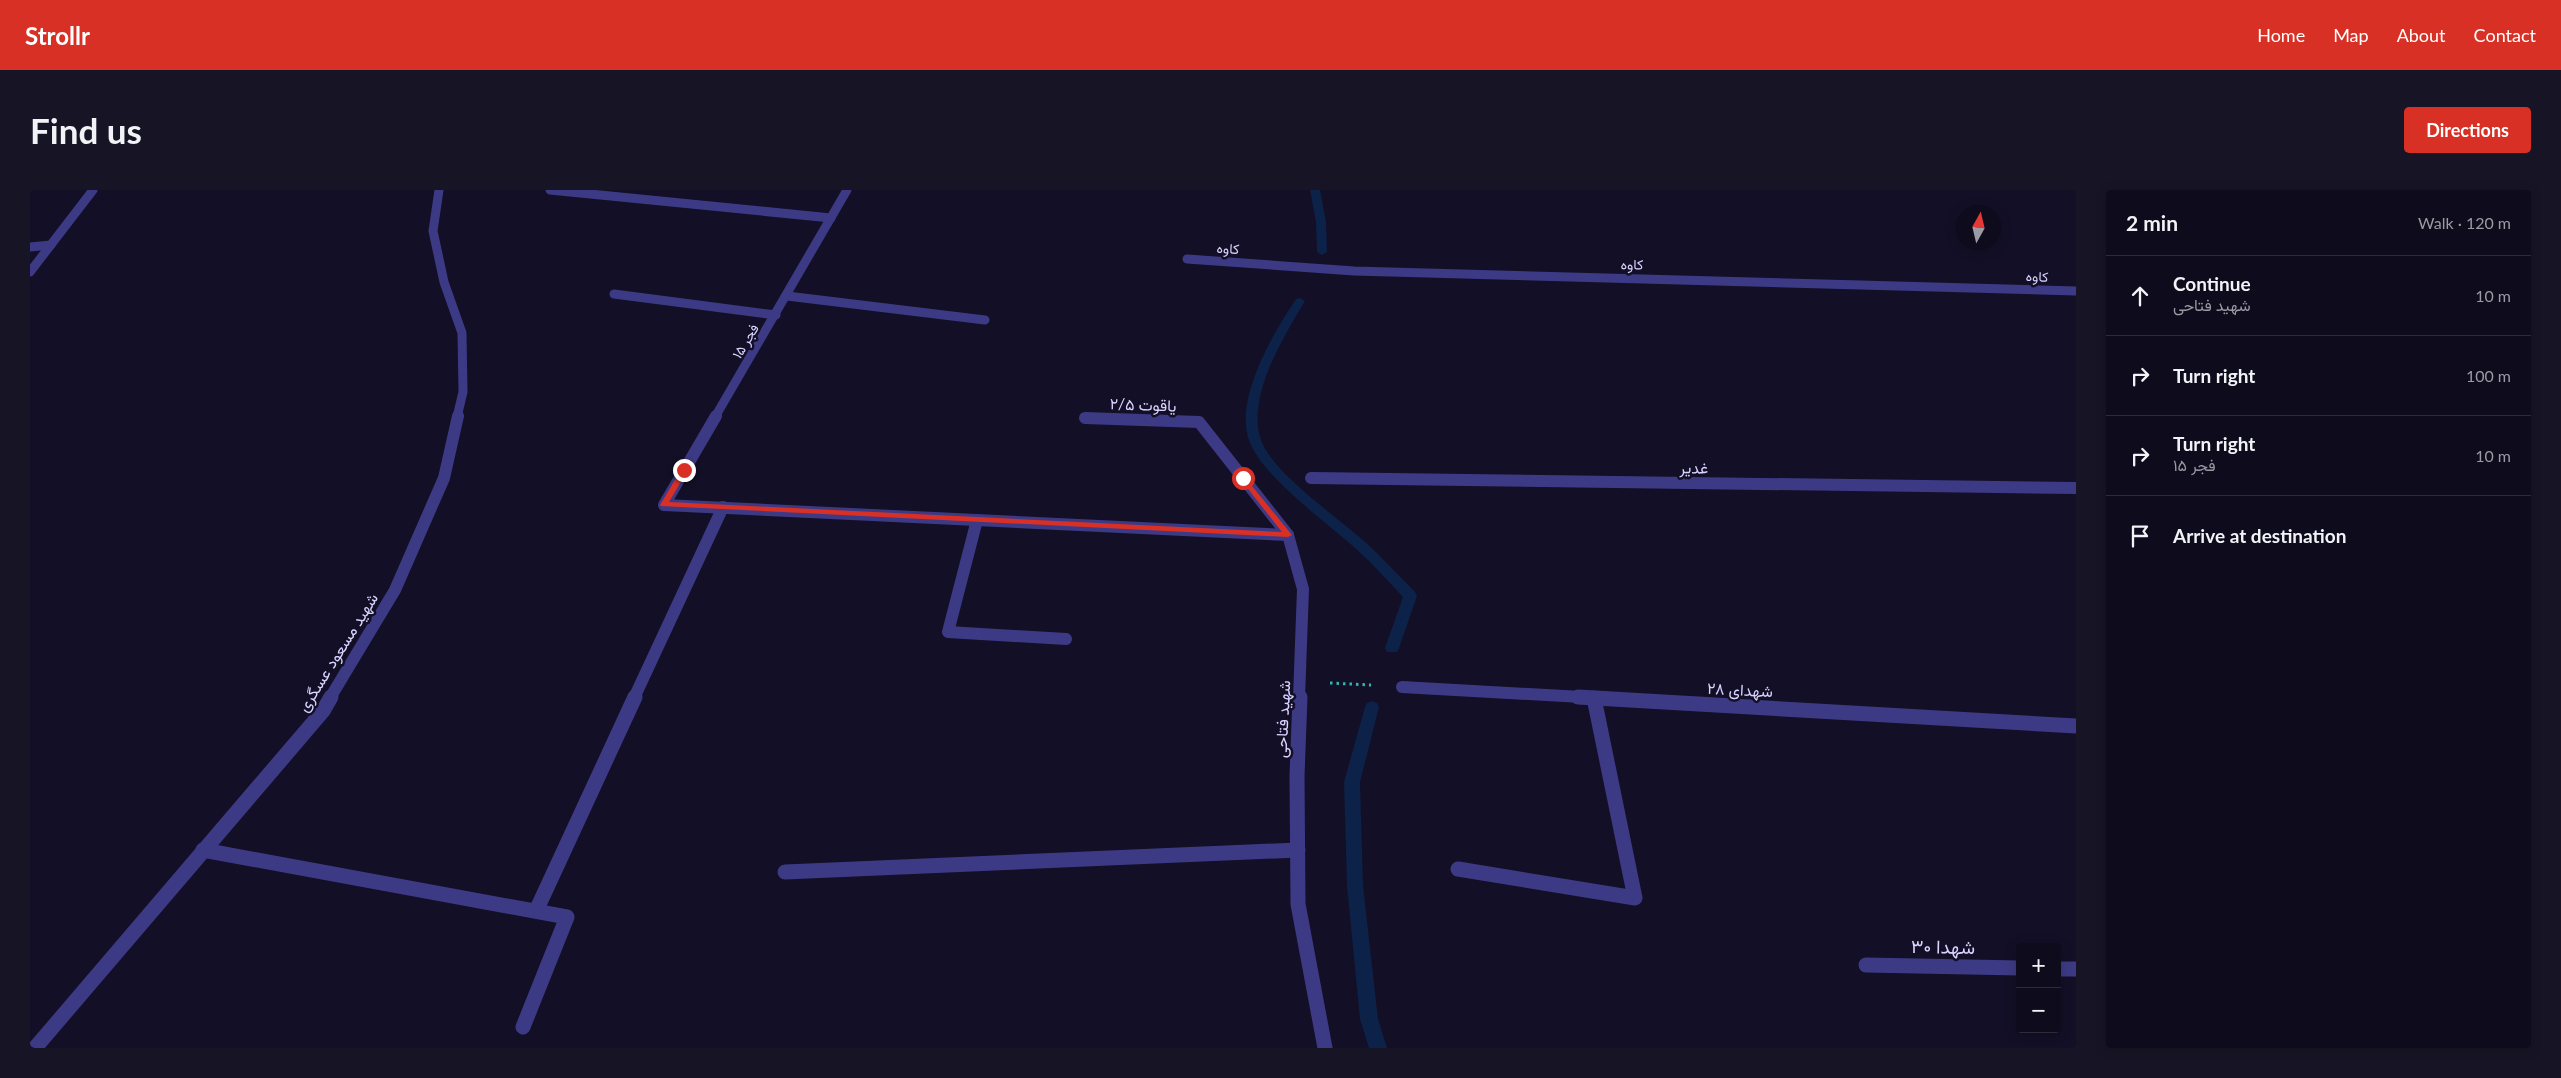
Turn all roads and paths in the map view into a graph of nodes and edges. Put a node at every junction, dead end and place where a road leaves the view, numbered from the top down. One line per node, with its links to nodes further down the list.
1 (93, 190): 6 (street)
2 (439, 190): 27 (street, شهید مسعود عسگری)
3 (550, 190): 5 (street)
4 (847, 190): 5 (street, فجر ۱۵)
5 (832, 218): 12 (street, فجر ۱۵)
6 (51, 245): 7 (street); 9 (street)
7 (30, 247)
8 (1187, 259): 10 (street, کاوه)
9 (30, 272)
10 (2076, 291)
11 (614, 294): 13 (street)
12 (786, 296): 13 (street, فجر ۱۵); 14 (street)
13 (776, 315): 19 (street, فجر ۱۵)
14 (984, 320)
15 (1085, 418): 16 (street, یاقوت ۲/۵)
16 (1199, 422): 21 (street, شهید فتاحی)
17 (1311, 478): 18 (street, غدیر)
18 (2076, 488)
19 (723, 508): 20 (street); 31 (street)
20 (977, 520): 21 (street); 22 (street)
21 (1288, 535): 23 (street, شهید فتاحی)
22 (1066, 638)
23 (1302, 681): 24 (path); 28 (street, شهید فتاحی)
24 (1402, 687): 25 (street, شهدای ۲۸)
25 (1594, 698): 26 (street, شهدای ۲۸); 29 (street)
26 (2076, 726)
27 (203, 850): 31 (street); 37 (street, شهید مسعود عسگری)
28 (1298, 850): 30 (street); 38 (street, شهید فتاحی)
29 (1458, 869)
30 (785, 872)
31 (536, 911): 36 (street)
32 (1866, 965): 33 (street, شهدا ۳۰)
33 (2016, 968)
34 (2061, 968): 35 (street)
35 (2076, 969)
36 (523, 1027)
37 (35, 1048)
38 (1325, 1048)

